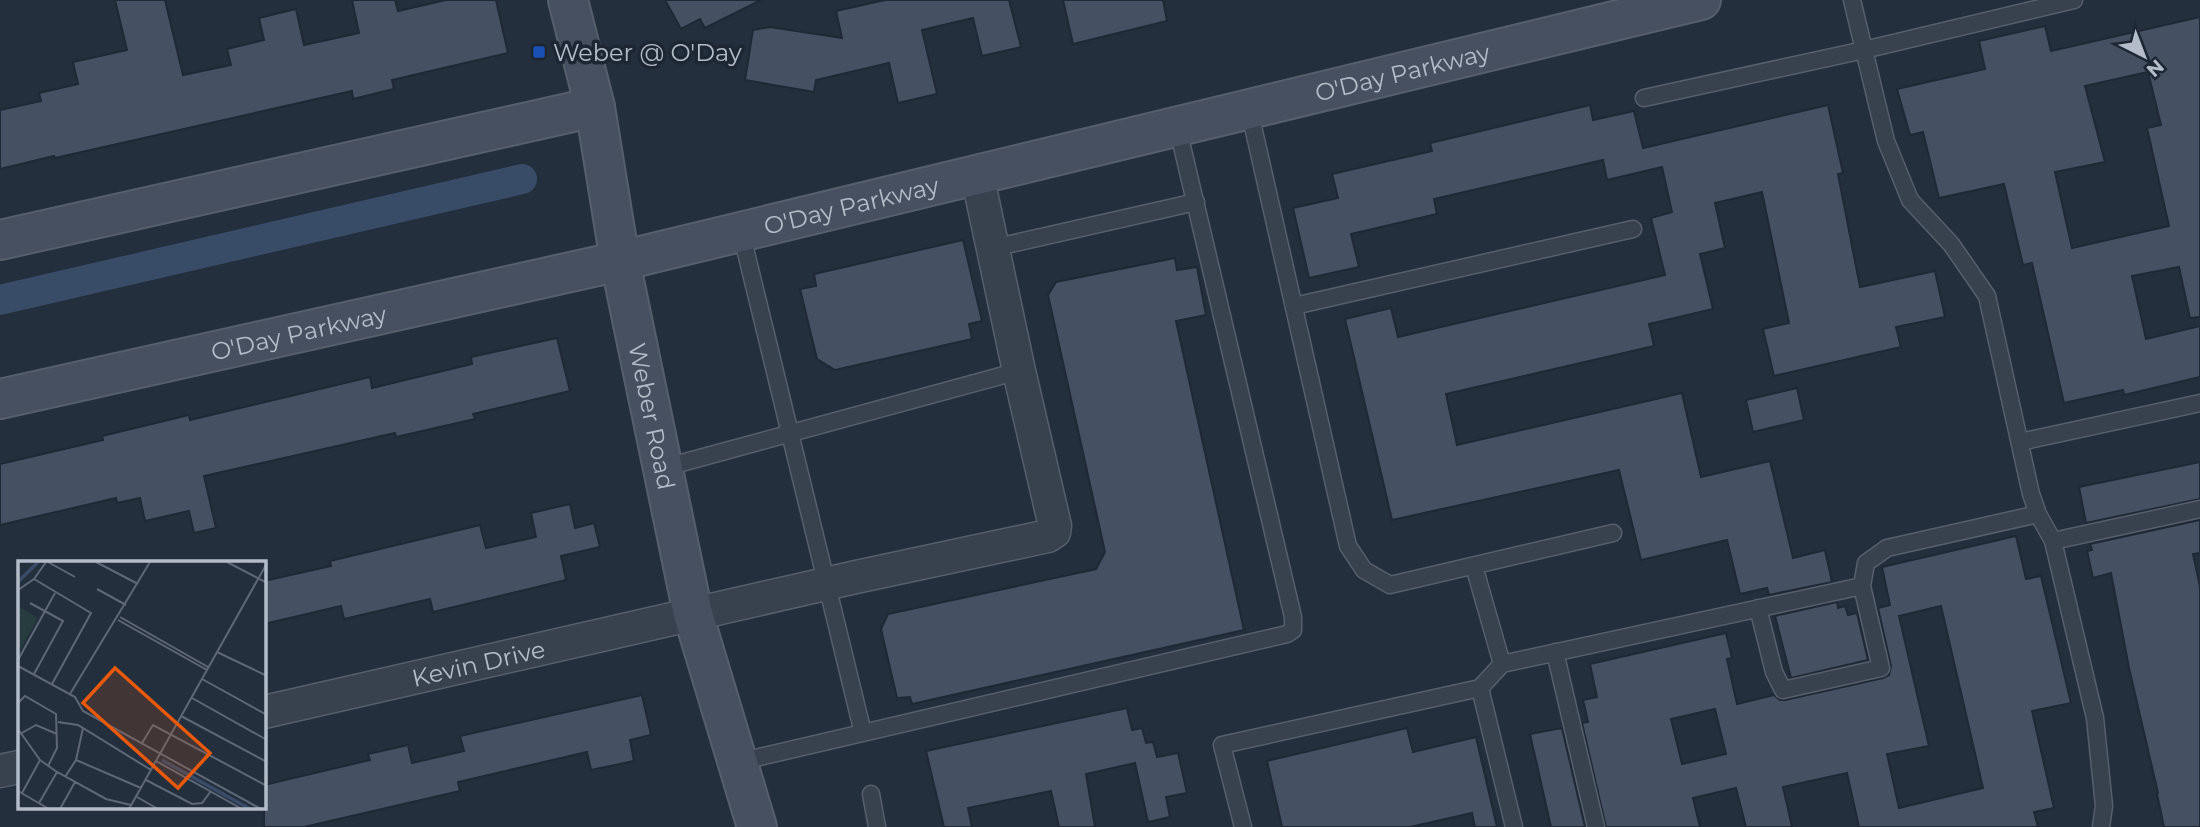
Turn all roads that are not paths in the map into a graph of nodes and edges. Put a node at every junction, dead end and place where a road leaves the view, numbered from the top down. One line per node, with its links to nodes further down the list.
1 (568, 0): 7 (street, Weber Road)
2 (1701, 0): 8 (street, O'Day Parkway)
3 (1852, 0): 5 (lane)
4 (2074, 0): 5 (lane)
5 (1864, 50): 6 (lane); 22 (lane)
6 (1644, 98)
7 (595, 107): 14 (street); 16 (street, Weber Road)
8 (1249, 108): 9 (street, O'Day Parkway); 17 (lane)
9 (1177, 125): 10 (street, O'Day Parkway); 11 (lane)
10 (977, 174): 13 (street, O'Day Parkway); 15 (street)
11 (1196, 202): 15 (lane); 37 (lane)
12 (1633, 229): 17 (lane)
13 (741, 231): 16 (street, O'Day Parkway); 21 (lane)
14 (0, 240)
15 (993, 248): 18 (street)
16 (620, 261): 19 (street, O'Day Parkway); 23 (street, Weber Road)
17 (1294, 306): 28 (lane)
18 (1019, 371): 21 (lane); 29 (street, Kevin Drive)
19 (0, 399)
20 (2200, 403): 22 (lane)
21 (790, 433): 23 (lane); 29 (lane)
22 (2020, 442): 25 (lane)
23 (663, 468): 32 (street, Weber Road)
24 (2200, 509): 27 (lane)
25 (2039, 514): 27 (lane); 30 (lane)
26 (1613, 533): 28 (lane)
27 (2053, 541): 47 (lane)
28 (1474, 566): 34 (lane)
29 (827, 583): 32 (street, Kevin Drive); 37 (lane)
30 (1862, 586): 31 (lane); 31 (lane)
31 (1758, 608): 33 (lane)
32 (693, 614): 36 (street, Kevin Drive); 38 (street, Weber Road)
33 (1555, 652): 34 (lane); 46 (lane)
34 (1502, 664): 35 (lane)
35 (1480, 688): 44 (lane); 45 (lane)
36 (266, 712)
37 (863, 733): 38 (lane)
38 (738, 762): 42 (street, Weber Road)
39 (18, 767): 40 (street)
40 (0, 772)
41 (870, 794): 43 (lane)
42 (757, 827)
43 (877, 827)
44 (1243, 827)
45 (1514, 827)
46 (1596, 827)
47 (2101, 827)

